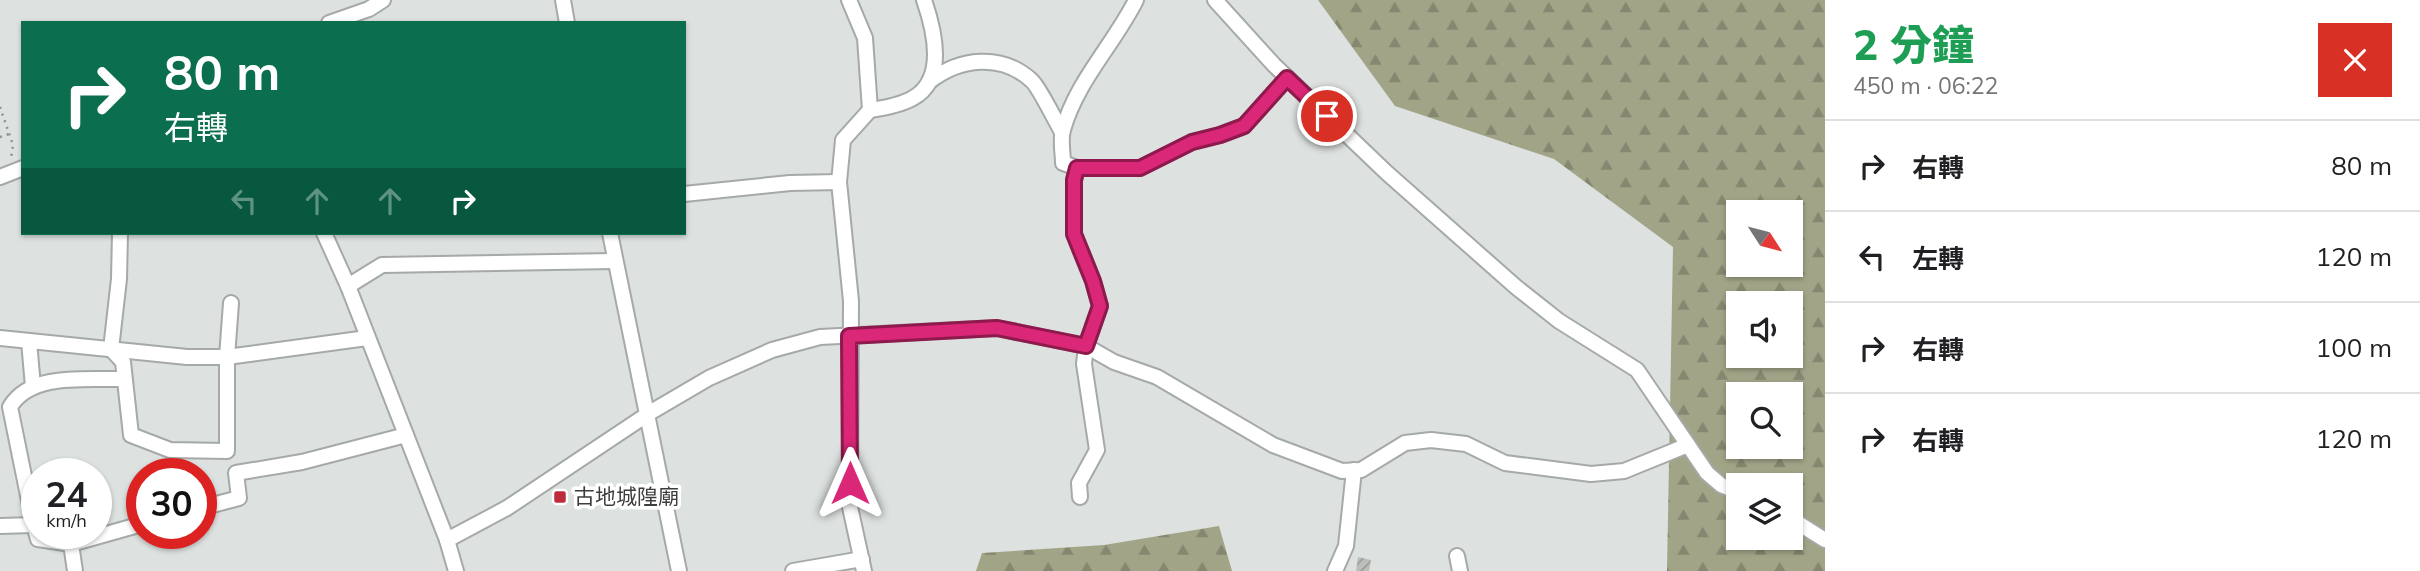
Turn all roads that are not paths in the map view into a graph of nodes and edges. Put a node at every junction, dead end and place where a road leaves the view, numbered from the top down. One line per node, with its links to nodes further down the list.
1 (383, 0): 7 (street)
2 (563, 0): 8 (street)
3 (849, 0): 11 (street)
4 (924, 0): 10 (street)
5 (1136, 0): 12 (street)
6 (1215, 0): 9 (street)
7 (335, 21)
8 (567, 21)
9 (1287, 78): 14 (street); 35 (street)
10 (930, 81): 11 (street); 12 (street)
11 (870, 110): 16 (street)
12 (1062, 132): 14 (street)
13 (17, 163): 15 (street)
14 (1077, 168): 28 (street)
15 (0, 177)
16 (839, 182): 17 (street); 24 (street)
17 (686, 194)
18 (120, 235): 29 (street)
19 (325, 235): 22 (street)
20 (610, 235): 21 (street)
21 (615, 261): 22 (street); 33 (street)
22 (348, 286): 26 (street)
23 (231, 303): 30 (street)
24 (849, 336): 28 (street); 33 (street); 47 (street)
25 (0, 338): 27 (street)
26 (367, 338): 30 (street); 34 (street)
27 (29, 341): 29 (street); 32 (street)
28 (1086, 346): 37 (street); 39 (street)
29 (111, 349): 30 (street); 31 (street)
30 (226, 357): 31 (street)
31 (123, 379): 32 (street)
32 (33, 387): 36 (street)
33 (648, 414): 44 (street); 50 (street)
34 (405, 435): 40 (street); 44 (street)
35 (1688, 445): 37 (street); 38 (street)
36 (21, 462)
37 (1354, 470): 52 (street)
38 (1726, 487)
39 (1080, 497)
40 (217, 504)
41 (0, 526): 42 (street)
42 (21, 526)
43 (1803, 526): 45 (street)
44 (447, 540): 49 (street)
45 (1825, 540)
46 (73, 549): 48 (street)
47 (863, 565): 51 (street)
48 (75, 571)
49 (456, 571)
50 (679, 571)
51 (793, 571)
52 (1335, 571)

